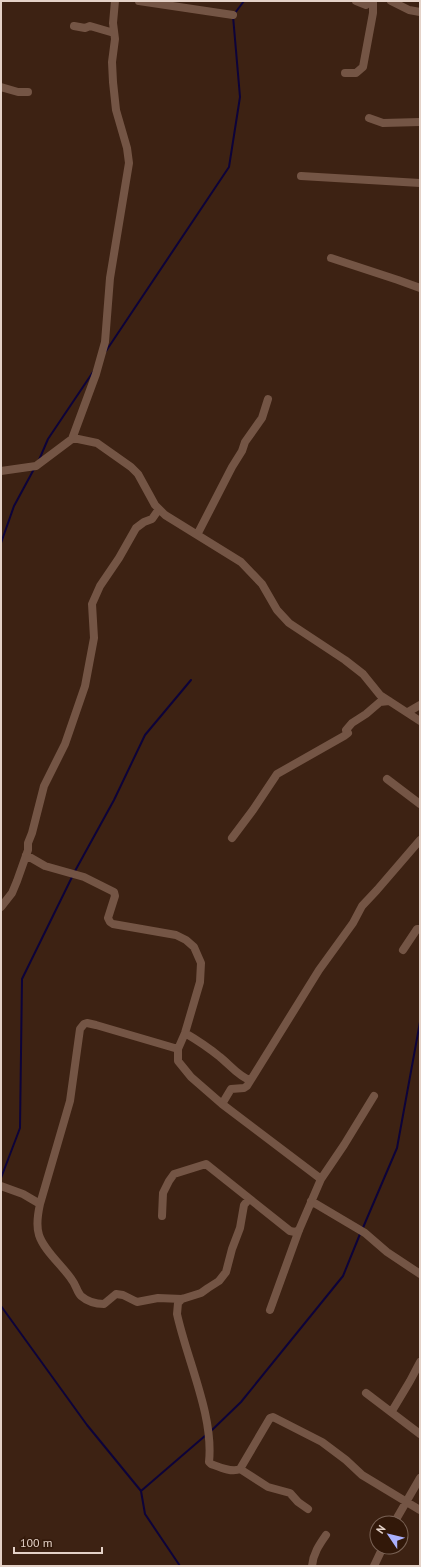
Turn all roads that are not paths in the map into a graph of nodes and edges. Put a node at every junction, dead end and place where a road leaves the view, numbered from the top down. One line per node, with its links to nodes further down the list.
1 (115, 1): 10 (street)
2 (139, 1): 8 (street)
3 (356, 1): 4 (street)
4 (370, 1)
5 (373, 1): 11 (street)
6 (394, 2): 7 (street)
7 (420, 12)
8 (233, 15)
9 (74, 26): 10 (street)
10 (114, 33): 21 (street)
11 (345, 73)
12 (1, 87): 13 (street)
13 (28, 92)
14 (369, 118): 15 (street)
15 (420, 122)
16 (301, 176): 17 (street)
17 (420, 183)
18 (331, 258): 19 (street)
19 (420, 288)
20 (268, 400): 24 (street)
21 (72, 440): 22 (street); 23 (street)
22 (1, 472)
23 (159, 509): 24 (street); 33 (street)
24 (197, 535): 25 (street)
25 (390, 701): 27 (street); 31 (street)
26 (420, 705): 27 (street)
27 (408, 712): 28 (street)
28 (420, 721)
29 (387, 780): 30 (street)
30 (420, 804)
31 (232, 838)
32 (420, 840): 39 (street)
33 (26, 855): 34 (street); 37 (street)
34 (1, 907)
35 (420, 929): 36 (street)
36 (403, 950)
37 (186, 1033): 38 (street); 39 (street)
38 (178, 1050): 41 (street); 46 (street)
39 (250, 1080): 41 (street)
40 (374, 1096): 42 (street)
41 (222, 1104): 42 (street)
42 (321, 1179): 45 (street)
43 (1, 1186): 46 (street)
44 (249, 1199): 47 (street); 48 (street); 50 (street)
45 (311, 1201): 48 (street); 49 (street)
46 (40, 1204): 50 (street)
47 (162, 1216)
48 (299, 1230): 51 (street)
49 (420, 1274)
50 (182, 1299): 56 (street)
51 (270, 1310)
52 (420, 1362): 54 (street)
53 (366, 1393): 54 (street)
54 (392, 1411): 55 (street)
55 (420, 1434)
56 (240, 1469): 58 (street); 59 (street)
57 (420, 1478): 58 (street)
58 (406, 1501): 60 (street); 61 (street)
59 (308, 1509)
60 (420, 1510)
61 (398, 1515)
62 (326, 1535): 64 (street)
63 (379, 1555): 65 (street)
64 (313, 1566)
65 (374, 1566)

